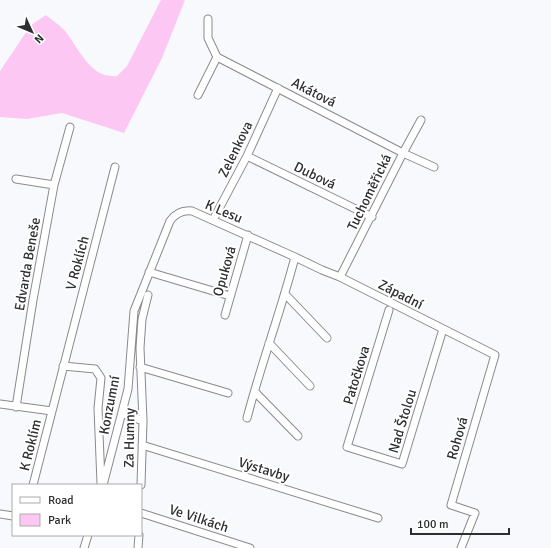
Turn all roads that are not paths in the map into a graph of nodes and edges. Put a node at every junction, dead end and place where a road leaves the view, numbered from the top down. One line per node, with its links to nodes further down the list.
1 (208, 19): 2 (street)
2 (217, 57): 3 (street, Akátová); 4 (street)
3 (278, 88): 7 (street, Akátová); 8 (street, Zelenkova)
4 (198, 95)
5 (421, 120): 7 (street, Tuchoměřická)
6 (70, 127): 12 (street, Edvarda Beneše)
7 (403, 153): 10 (street, Akátová); 13 (street, Tuchoměřická)
8 (247, 156): 13 (street, Dubová); 14 (street, Zelenkova)
9 (115, 167): 31 (street, V Roklích)
10 (434, 167)
11 (16, 179): 12 (street)
12 (54, 185): 37 (street, Edvarda Beneše)
13 (372, 217): 18 (street, Tuchoměřická)
14 (214, 220): 15 (street, K Lesu); 17 (street, K Lesu)
15 (248, 235): 16 (street, K Lesu); 21 (street, Opuková)
16 (295, 257): 18 (street, Západní); 19 (street)
17 (149, 272): 21 (street); 22 (street, K Lesu)
18 (340, 277): 25 (street, Západní)
19 (285, 294): 26 (street); 27 (street)
20 (148, 295): 29 (street, Za Humny)
21 (230, 296): 24 (street, Opuková)
22 (136, 304): 28 (street, Konzumní)
23 (389, 310): 44 (street, Patočkova)
24 (225, 315)
25 (443, 329): 30 (street, Západní); 44 (street, Nad Štolou)
26 (327, 338)
27 (269, 343): 33 (street); 34 (street)
28 (131, 345): 29 (street); 39 (street, Konzumní)
29 (140, 348): 32 (street, Za Humny)
30 (495, 355): 58 (street, Rohová)
31 (63, 366): 38 (street, K Roklím); 46 (street, Konzumní)
32 (140, 367): 35 (street); 41 (street, Za Humny)
33 (310, 386)
34 (255, 392): 40 (street); 42 (street)
35 (228, 393)
36 (0, 404): 37 (street, K Roklím)
37 (16, 407): 38 (street, K Roklím)
38 (52, 411): 45 (street, K Roklím)
39 (123, 414): 41 (street); 47 (street, Konzumní)
40 (247, 418)
41 (143, 421): 43 (street, Za Humny)
42 (298, 436)
43 (142, 445): 48 (street, Za Humny); 52 (street, Výstavby)
44 (347, 447)
45 (33, 484)
46 (102, 484)
47 (102, 484)
48 (141, 484)
49 (142, 512): 57 (street, Ve Vilkách)
50 (0, 514): 51 (street)
51 (12, 516)
52 (378, 518)
53 (88, 536): 55 (street)
54 (138, 536): 56 (street)
55 (84, 548)
56 (138, 548)
57 (250, 548)
58 (461, 548)

